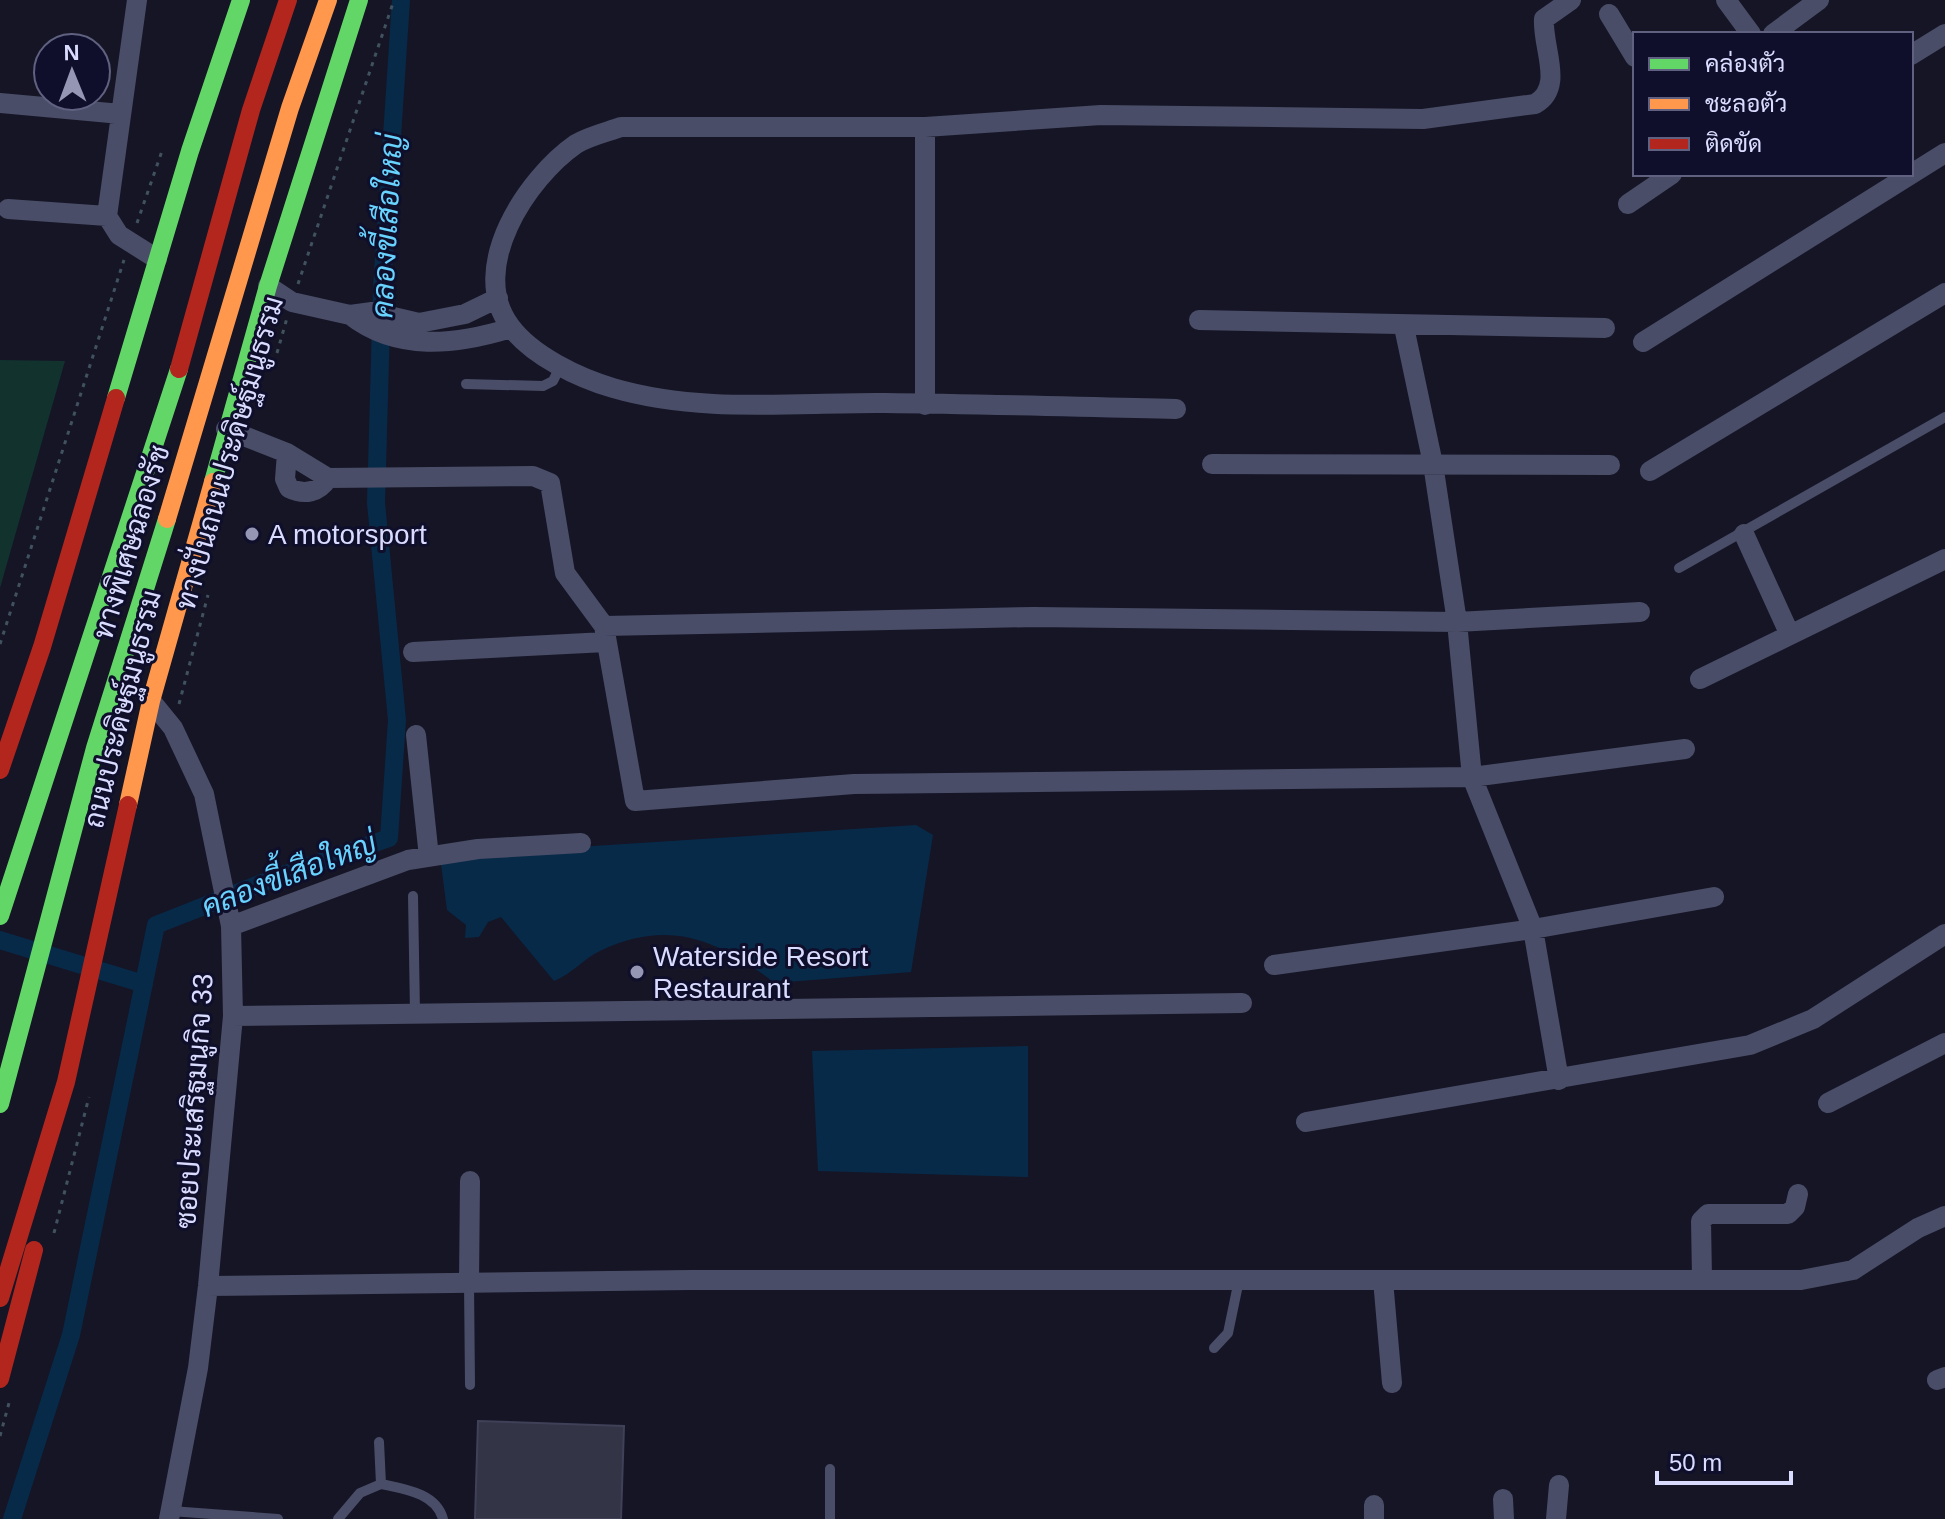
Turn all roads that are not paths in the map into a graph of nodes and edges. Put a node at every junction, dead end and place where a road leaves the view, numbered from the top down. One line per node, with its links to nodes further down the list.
1 (137, 0): 16 (street)
2 (241, 0): 25 (main road)
3 (288, 0): 64 (main road, ทางพิเศษฉลองรัช)
4 (328, 0): 76 (main road, ทางพิเศษฉลองรัช)
5 (359, 0): 26 (main road, ถนนประดิษฐ์มนูธรรม)
6 (1571, 0): 17 (street)
7 (1726, 0): 10 (street)
8 (1819, 0): 11 (street)
9 (1609, 14): 13 (street)
10 (1750, 32)
11 (1776, 32)
12 (1945, 34): 14 (street)
13 (1633, 54)
14 (1913, 54)
15 (0, 103): 16 (street)
16 (121, 114): 24 (street)
17 (925, 127): 28 (street); 37 (street)
18 (1945, 153): 19 (street)
19 (1913, 173)
20 (1669, 176): 22 (street)
21 (1908, 176): 34 (street)
22 (1628, 204)
23 (8, 209): 24 (street)
24 (107, 216): 25 (street)
25 (157, 259): 56 (main road)
26 (268, 286): 30 (street); 40 (main road, ถนนประดิษฐ์มนูธรรม)
27 (1945, 293): 44 (street)
28 (498, 298): 30 (street); 32 (street)
29 (1199, 320): 31 (street)
30 (383, 325): 32 (street)
31 (1404, 327): 33 (street); 42 (street)
32 (511, 328): 35 (street)
33 (1605, 328)
34 (1643, 342)
35 (561, 365): 36 (lane); 37 (street)
36 (466, 384)
37 (925, 405): 38 (street)
38 (1176, 409)
39 (1945, 417): 45 (lane)
40 (226, 429): 50 (street); 54 (main road, ถนนประดิษฐ์มนูธรรม)
41 (1212, 464): 42 (street)
42 (1433, 464): 43 (street); 49 (street)
43 (1610, 465)
44 (1650, 471)
45 (1744, 534): 47 (lane); 51 (street)
46 (1945, 559): 51 (street)
47 (1679, 568)
48 (1640, 612): 49 (street)
49 (1457, 622): 50 (street); 59 (street)
50 (605, 634): 52 (street); 59 (street)
51 (1790, 635): 53 (street)
52 (413, 652)
53 (1700, 679)
54 (151, 701): 65 (street, ซอยประเสริฐมนูกิจ 33); 74 (main road, ถนนประดิษฐ์มนูธรรม)
55 (416, 735): 61 (street)
56 (6, 739): 58 (main road)
57 (1685, 749): 59 (street)
58 (0, 770)
59 (1472, 777): 66 (street)
60 (581, 843): 61 (street)
61 (429, 857): 65 (street)
62 (413, 896): 70 (lane)
63 (1714, 897): 66 (street)
64 (0, 916)
65 (231, 926): 71 (street, ซอยประเสริฐมนูกิจ 33)
66 (1533, 929): 68 (street); 73 (street)
67 (1945, 934): 73 (street)
68 (1274, 965)
69 (1242, 1003): 70 (street)
70 (415, 1013): 71 (street)
71 (233, 1016): 85 (street, ซอยประเสริฐมนูกิจ 33)
72 (1945, 1043): 75 (street)
73 (1559, 1080): 77 (street)
74 (66, 1082): 86 (main road, ถนนประดิษฐ์มนูธรรม); 89 (main road)
75 (1828, 1103)
76 (0, 1104)
77 (1306, 1122)
78 (470, 1181): 84 (street)
79 (1798, 1194): 81 (street)
80 (1945, 1216): 81 (street)
81 (1702, 1278): 83 (street)
82 (1239, 1280): 83 (street); 84 (street); 87 (lane)
83 (1383, 1280): 88 (street)
84 (469, 1283): 85 (street); 90 (lane)
85 (208, 1286): 95 (street, ซอยประเสริฐมนูกิจ 33)
86 (0, 1298)
87 (1214, 1348)
88 (1392, 1383)
89 (6, 1385)
90 (470, 1385)
91 (379, 1442): 93 (lane)
92 (830, 1469): 99 (lane)
93 (381, 1484): 97 (lane); 98 (lane)
94 (1559, 1485): 100 (street)
95 (170, 1515): 96 (lane)
96 (278, 1519)
97 (338, 1519)
98 (443, 1519)
99 (830, 1519)
100 (1556, 1519)

